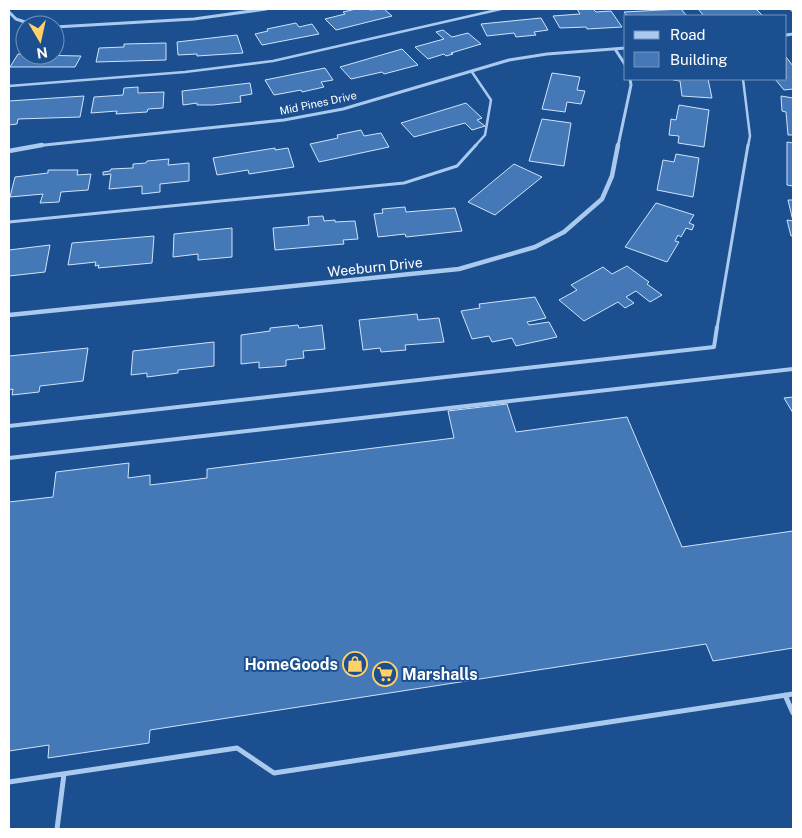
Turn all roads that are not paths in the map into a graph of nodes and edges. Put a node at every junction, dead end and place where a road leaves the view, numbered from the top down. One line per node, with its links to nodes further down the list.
1 (266, 9): 3 (street)
2 (501, 9): 10 (lane)
3 (65, 26)
4 (615, 48): 5 (street, Mid Pines Drive); 6 (street); 7 (street, Mid Pines Drive)
5 (624, 48)
6 (624, 63)
7 (472, 72): 11 (street, Mid Pines Drive); 12 (lane)
8 (630, 80): 13 (street, Weeburn Drive)
9 (743, 80): 15 (lane)
10 (9, 86)
11 (9, 151)
12 (9, 222)
13 (9, 315)
14 (793, 369): 16 (lane)
15 (9, 426)
16 (9, 458)
17 (793, 694): 18 (lane)
18 (785, 695): 19 (lane); 20 (lane)
19 (793, 713)
20 (64, 774): 21 (lane); 22 (lane)
21 (9, 782)
22 (57, 829)

